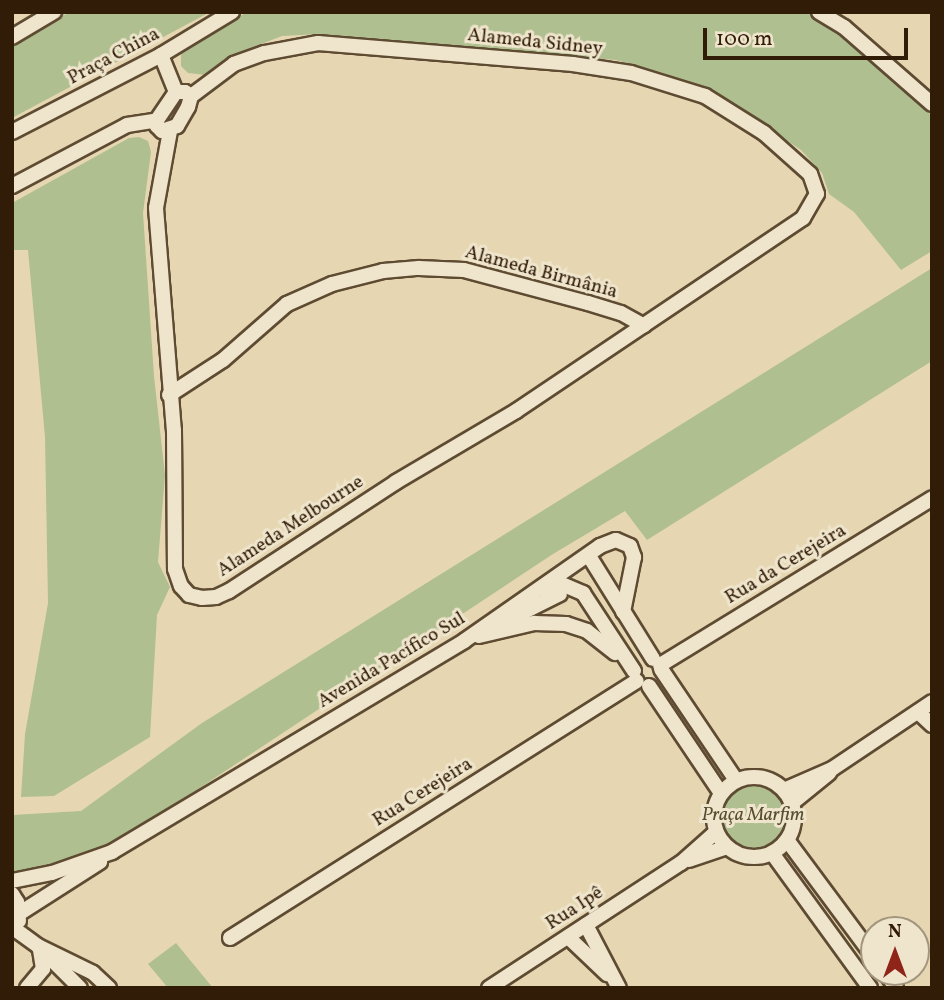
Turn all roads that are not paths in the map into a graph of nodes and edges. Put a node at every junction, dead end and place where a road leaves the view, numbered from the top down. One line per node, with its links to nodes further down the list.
1 (54, 12): 4 (street)
2 (232, 12): 5 (street, Praça China)
3 (819, 12): 7 (street)
4 (12, 37)
5 (161, 55): 6 (street); 10 (street, Praça China)
6 (183, 94): 8 (street); 9 (street); 12 (street, Alameda Sidney)
7 (932, 104)
8 (157, 120): 9 (street); 11 (street)
9 (170, 131): 14 (street, Alameda Melbourne)
10 (12, 132)
11 (12, 186)
12 (803, 218): 13 (street, Alameda Melbourne)
13 (644, 326): 14 (street, Alameda Birmânia); 14 (street, Alameda Melbourne)
14 (169, 395)
15 (932, 498): 20 (street, Rua da Cerejeira)
16 (586, 558): 17 (street); 17 (street, Avenida Pacífico Sul); 18 (street, Avenida Pacífico Sul); 20 (street)
17 (624, 612): 20 (street)
18 (464, 641): 19 (street); 19 (street); 21 (street); 33 (street, Avenida Pacífico Sul)
19 (612, 649): 21 (street)
20 (654, 663): 21 (street); 21 (street); 26 (street)
21 (638, 679): 28 (street); 42 (street, Rua Cerejeira)
22 (932, 702): 23 (street)
23 (918, 712): 24 (street); 25 (street)
24 (932, 725)
25 (832, 769): 27 (street); 29 (street)
26 (736, 780): 27 (street); 28 (street)
27 (784, 790): 29 (street)
28 (721, 793): 30 (street)
29 (792, 803): 31 (street)
30 (716, 832): 32 (street); 35 (street, Rua Ipê)
31 (787, 840): 34 (street); 43 (street)
32 (727, 847): 34 (street); 35 (street, Rua Ipê)
33 (112, 852): 36 (street, Avenida Pacífico Sul); 38 (street, Avenida Pacífico Sul)
34 (772, 853): 50 (street)
35 (681, 863): 39 (street, Rua Ipê)
36 (12, 881)
37 (12, 894): 38 (street)
38 (20, 913): 40 (street)
39 (586, 925): 41 (street, Rua Ipê); 45 (street)
40 (14, 933): 44 (street)
41 (568, 937): 45 (street); 49 (street, Rua Ipê)
42 (230, 938)
43 (860, 938)
44 (38, 946): 46 (street); 47 (street); 48 (street)
45 (618, 985)
46 (27, 988)
47 (80, 988)
48 (109, 988)
49 (489, 988)
50 (870, 988)

